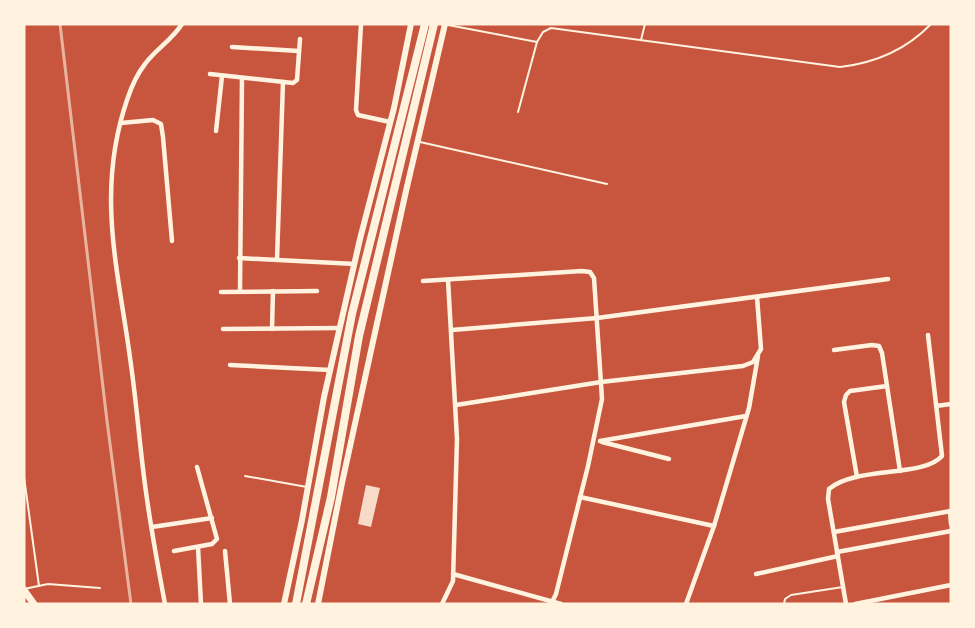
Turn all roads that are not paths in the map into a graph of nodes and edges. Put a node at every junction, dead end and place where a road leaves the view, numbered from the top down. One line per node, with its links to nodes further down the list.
1 (182, 24): 20 (street)
2 (361, 24): 19 (street)
3 (411, 24): 19 (street)
4 (425, 24): 86 (highway)
5 (434, 24): 87 (highway)
6 (445, 24): 11 (lane); 22 (street)
7 (645, 24): 10 (lane)
8 (931, 24): 10 (lane)
9 (300, 39): 13 (street)
10 (642, 40): 11 (lane)
11 (537, 42): 18 (lane)
12 (232, 47): 13 (street)
13 (299, 51): 17 (street)
14 (210, 74): 15 (street)
15 (222, 76): 16 (street); 21 (street)
16 (242, 78): 17 (street); 25 (street)
17 (283, 82): 26 (street)
18 (518, 111)
19 (390, 122): 27 (street)
20 (121, 123): 24 (street); 66 (street)
21 (216, 131)
22 (417, 141): 23 (lane); 88 (street)
23 (608, 184)
24 (172, 241)
25 (239, 258): 26 (street); 32 (street)
26 (277, 260): 27 (street)
27 (355, 264): 37 (street)
28 (888, 279): 35 (street)
29 (448, 280): 30 (street); 36 (street); 40 (street)
30 (423, 281)
31 (221, 291): 32 (street)
32 (240, 291): 33 (street)
33 (273, 291): 34 (street); 39 (street)
34 (317, 291)
35 (757, 297): 36 (street); 43 (street)
36 (597, 318): 40 (street); 46 (street)
37 (340, 328): 39 (street); 45 (street)
38 (223, 329): 39 (street)
39 (272, 329)
40 (452, 330): 49 (street)
41 (928, 334): 50 (street)
42 (834, 350): 47 (street)
43 (758, 356): 46 (street); 51 (street)
44 (230, 365): 45 (street)
45 (330, 370): 60 (street)
46 (601, 382): 49 (street); 52 (street)
47 (887, 386): 56 (street); 59 (street)
48 (951, 404): 50 (street)
49 (456, 405): 73 (street)
50 (936, 406): 56 (street)
51 (746, 416): 53 (street); 65 (street)
52 (594, 439): 53 (street); 61 (street)
53 (600, 441): 54 (street)
54 (669, 459)
55 (197, 467): 63 (street)
56 (900, 471): 59 (street)
57 (245, 476): 60 (lane)
58 (24, 477): 76 (lane)
59 (857, 477): 68 (street)
60 (308, 487): 85 (street)
61 (580, 497): 65 (street); 80 (street)
62 (950, 511): 64 (street); 68 (street)
63 (212, 518): 66 (street); 69 (street)
64 (951, 524)
65 (714, 526): 91 (street)
66 (152, 528): 82 (street)
67 (951, 531): 72 (street)
68 (834, 532): 72 (street)
69 (198, 547): 70 (street); 83 (street)
70 (174, 551)
71 (225, 551): 84 (street)
72 (838, 554): 74 (street); 77 (street)
73 (453, 574): 80 (street); 89 (street)
74 (756, 574)
75 (951, 585): 94 (street)
76 (39, 586): 78 (lane); 79 (lane)
77 (843, 587): 92 (lane); 93 (street)
78 (100, 588)
79 (24, 589): 81 (main road)
80 (552, 603): 90 (street)
81 (34, 604)
82 (165, 604)
83 (201, 604)
84 (230, 604)
85 (284, 604)
86 (296, 604)
87 (306, 604)
88 (318, 604)
89 (442, 604)
90 (561, 604)
91 (686, 604)
92 (784, 604)
93 (846, 604)
94 (855, 604)

